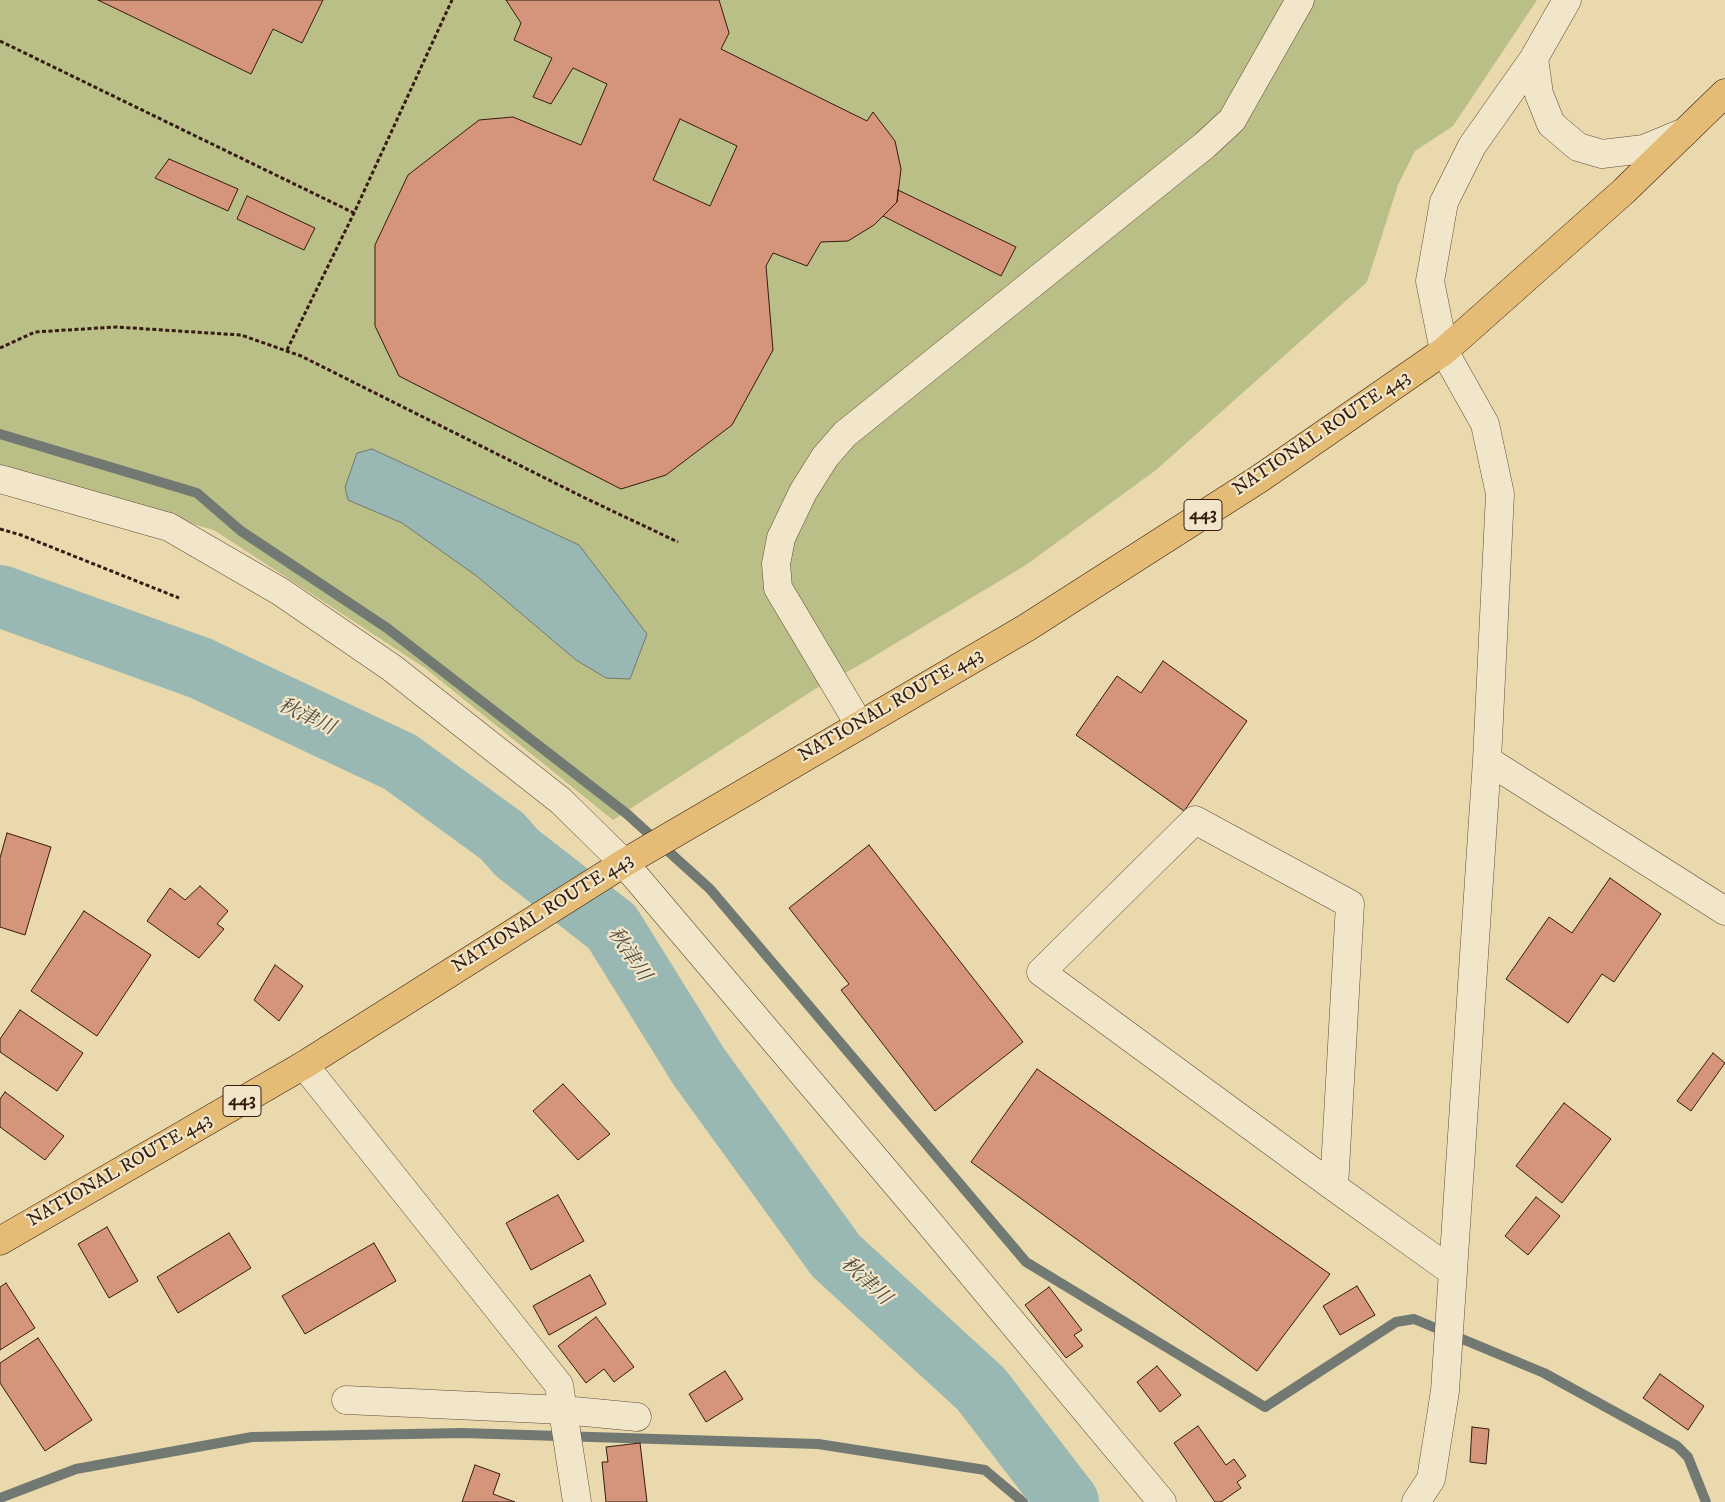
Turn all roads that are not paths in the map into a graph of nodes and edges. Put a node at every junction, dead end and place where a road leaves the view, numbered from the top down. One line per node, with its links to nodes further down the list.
1 (1300, 0): 8 (street)
2 (1567, 0): 3 (street)
3 (1534, 58): 5 (street); 6 (street)
4 (1725, 94): 5 (highway, NATIONAL ROUTE 443 / 443)
5 (1689, 130): 6 (highway, NATIONAL ROUTE 443 / 443)
6 (1444, 350): 8 (highway, NATIONAL ROUTE 443 / 443); 9 (street)
7 (0, 479): 10 (street)
8 (859, 724): 10 (highway, NATIONAL ROUTE 443 / 443)
9 (1487, 760): 11 (street); 15 (street)
10 (635, 857): 12 (highway, NATIONAL ROUTE 443 / 443); 20 (street)
11 (1725, 911)
12 (304, 1065): 14 (highway, NATIONAL ROUTE 443 / 443); 18 (street)
13 (1334, 1187): 13 (street); 15 (street)
14 (0, 1241)
15 (1453, 1272): 21 (street)
16 (346, 1400): 18 (street)
17 (637, 1417): 18 (street)
18 (565, 1424): 19 (street)
19 (577, 1502)
20 (1162, 1502)
21 (1416, 1502)

